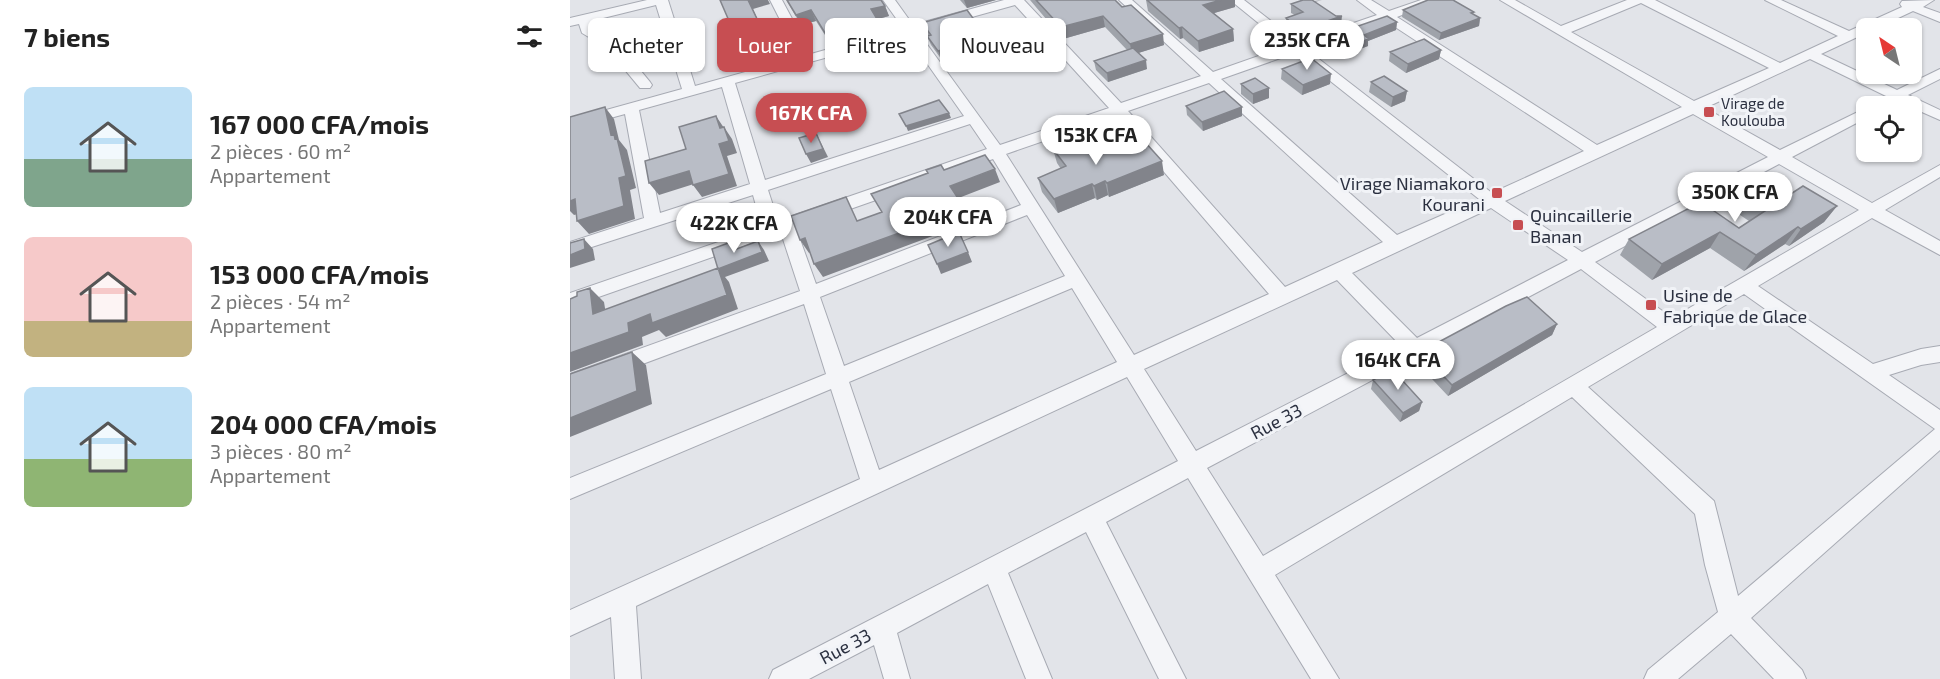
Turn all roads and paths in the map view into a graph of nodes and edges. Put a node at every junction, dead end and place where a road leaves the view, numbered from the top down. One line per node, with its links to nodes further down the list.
1 (661, 0): 20 (street); 33 (street)
2 (776, 0): 17 (street)
3 (889, 0): 18 (street)
4 (1018, 0): 21 (street); 38 (street)
5 (1125, 0): 30 (street)
6 (1236, 0): 24 (street)
7 (1363, 0): 16 (street)
8 (1433, 0): 16 (street)
9 (1506, 0): 22 (street)
10 (1638, 0): 22 (street)
11 (1645, 0): 27 (street)
12 (1771, 0): 23 (street)
13 (1897, 0): 15 (street)
14 (1928, 0): 15 (street)
15 (1913, 7): 19 (street); 23 (street)
16 (1387, 16): 24 (street); 44 (street)
17 (785, 18)
18 (902, 18)
19 (1940, 18)
20 (577, 21): 32 (street)
21 (928, 25)
22 (1561, 31): 35 (street)
23 (1849, 36): 25 (street)
24 (1296, 48): 30 (street); 48 (street)
25 (1810, 54): 27 (street); 34 (street)
26 (928, 55): 41 (street)
27 (1780, 68): 35 (street)
28 (760, 72): 31 (street)
29 (1940, 73): 34 (street)
30 (1211, 77): 38 (street); 53 (street)
31 (727, 81): 33 (street); 47 (street)
32 (645, 85)
33 (690, 91): 36 (street)
34 (1897, 96)
35 (1694, 107): 44 (street); 45 (street)
36 (631, 108): 42 (street); 51 (street)
37 (1922, 108): 39 (street)
38 (1118, 110): 43 (street); 61 (street)
39 (1940, 116)
40 (1856, 117): 45 (street, Rue 33)
41 (973, 118): 43 (street); 47 (street)
42 (570, 125)
43 (997, 152): 49 (street); 52 (street)
44 (1596, 152): 48 (street)
45 (1781, 157): 50 (street); 56 (street, Rue 33)
46 (1940, 170): 50 (street)
47 (759, 187): 51 (street); 52 (street)
48 (1491, 200): 53 (street); 56 (street)
49 (1031, 207): 58 (street); 60 (street)
50 (1873, 209): 55 (street); 59 (street)
51 (653, 221): 54 (street)
52 (780, 227): 60 (street); 62 (street)
53 (1396, 244): 57 (street)
54 (570, 248)
55 (1940, 249)
56 (1582, 261): 63 (street); 64 (street, Rue 33)
57 (1338, 270): 61 (street); 64 (street)
58 (1076, 279): 66 (street); 68 (street)
59 (1744, 285): 63 (street); 67 (street)
60 (810, 294): 68 (street); 69 (street)
61 (1282, 296): 66 (street)
62 (570, 300)
63 (1671, 328): 70 (street)
64 (1414, 348): 73 (street, Rue 33)
65 (1940, 354): 67 (street)
66 (1130, 366): 73 (street); 74 (street)
67 (1871, 374): 71 (street)
68 (838, 378): 74 (street); 75 (street)
69 (570, 383)
70 (1573, 386): 78 (street); 80 (street)
71 (1940, 422)
72 (1940, 437): 80 (street)
73 (1192, 464): 76 (street, Rue 33); 78 (street)
74 (873, 484): 79 (street)
75 (570, 489)
76 (1090, 517): 77 (street, Rue 33); 87 (street)
77 (994, 568): 82 (street, Rue 33); 86 (street)
78 (1258, 571): 88 (street)
79 (623, 599): 81 (street); 83 (street)
80 (1732, 617): 89 (street); 90 (street)
81 (570, 623)
82 (882, 627): 84 (street, Rue 33); 85 (street)
83 (628, 679)
84 (782, 679)
85 (897, 679)
86 (1039, 679)
87 (1173, 679)
88 (1326, 679)
89 (1657, 679)
90 (1793, 679)

